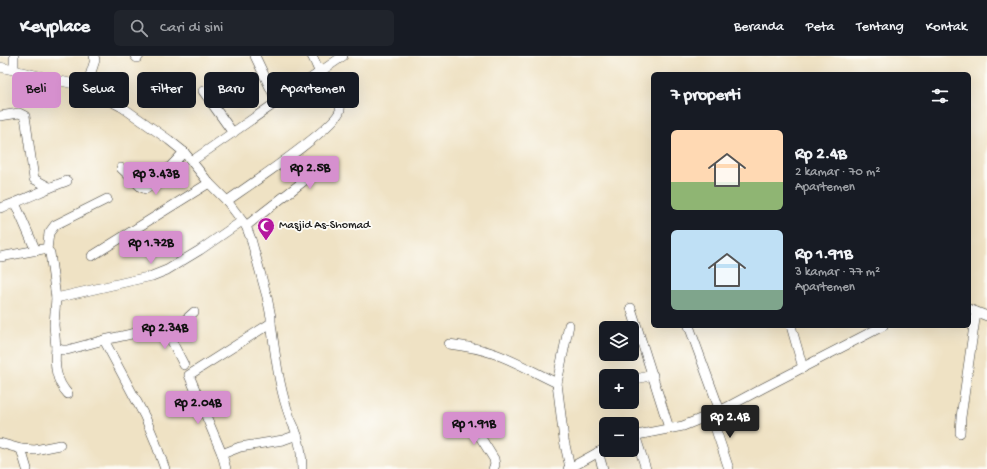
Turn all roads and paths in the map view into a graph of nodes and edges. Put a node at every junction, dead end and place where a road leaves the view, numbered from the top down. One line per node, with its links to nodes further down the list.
1 (14, 56): 9 (street)
2 (94, 56): 10 (street)
3 (135, 56): 4 (street)
4 (139, 56)
5 (256, 56): 12 (street)
6 (312, 56): 11 (street)
7 (343, 56): 11 (street)
8 (0, 66): 9 (street)
9 (14, 70): 13 (street)
10 (91, 72)
11 (320, 72)
12 (267, 80)
13 (69, 83)
14 (203, 91): 19 (street)
15 (123, 108): 20 (street)
16 (268, 108): 19 (street)
17 (340, 108): 28 (street)
18 (0, 116): 26 (street)
19 (233, 133): 21 (street)
20 (184, 152): 21 (street); 23 (street)
21 (192, 161): 25 (street)
22 (327, 163): 31 (street)
23 (121, 168)
24 (67, 181): 26 (street)
25 (209, 183): 28 (street); 34 (street)
26 (49, 187): 29 (street)
27 (107, 199): 32 (street)
28 (227, 201): 31 (street)
29 (15, 203): 30 (street); 33 (street)
30 (0, 208)
31 (244, 224): 36 (street); 41 (street)
32 (47, 250): 33 (street); 36 (street)
33 (36, 251): 35 (street)
34 (92, 256)
35 (0, 257)
36 (56, 298): 51 (street)
37 (632, 308): 54 (street)
38 (972, 310): 40 (street); 42 (street)
39 (194, 312): 44 (street)
40 (987, 316)
41 (271, 320): 64 (street); 70 (street)
42 (971, 320)
43 (569, 325): 56 (street)
44 (164, 326): 49 (street); 52 (street)
45 (690, 328): 58 (street)
46 (792, 328): 53 (street)
47 (879, 328): 53 (street)
48 (970, 328): 62 (street)
49 (104, 340): 51 (street); 74 (street)
50 (449, 344): 56 (street)
51 (56, 348): 57 (street)
52 (184, 365)
53 (803, 368): 58 (street)
54 (653, 375): 55 (street); 61 (street)
55 (639, 378)
56 (557, 383): 72 (street)
57 (68, 394)
58 (720, 412): 59 (street)
59 (711, 415): 61 (street); 80 (street)
60 (471, 422): 77 (street)
61 (669, 428): 63 (street)
62 (960, 433)
63 (639, 434)
64 (297, 436): 70 (street); 76 (street)
65 (0, 443): 67 (street)
66 (60, 445): 67 (street)
67 (21, 449): 73 (street)
68 (639, 451): 79 (street)
69 (599, 452): 72 (street)
70 (222, 454): 75 (street)
71 (602, 457): 78 (street)
72 (569, 468)
73 (27, 469)
74 (165, 469)
75 (226, 469)
76 (302, 469)
77 (493, 469)
78 (603, 469)
79 (646, 469)
80 (730, 469)

